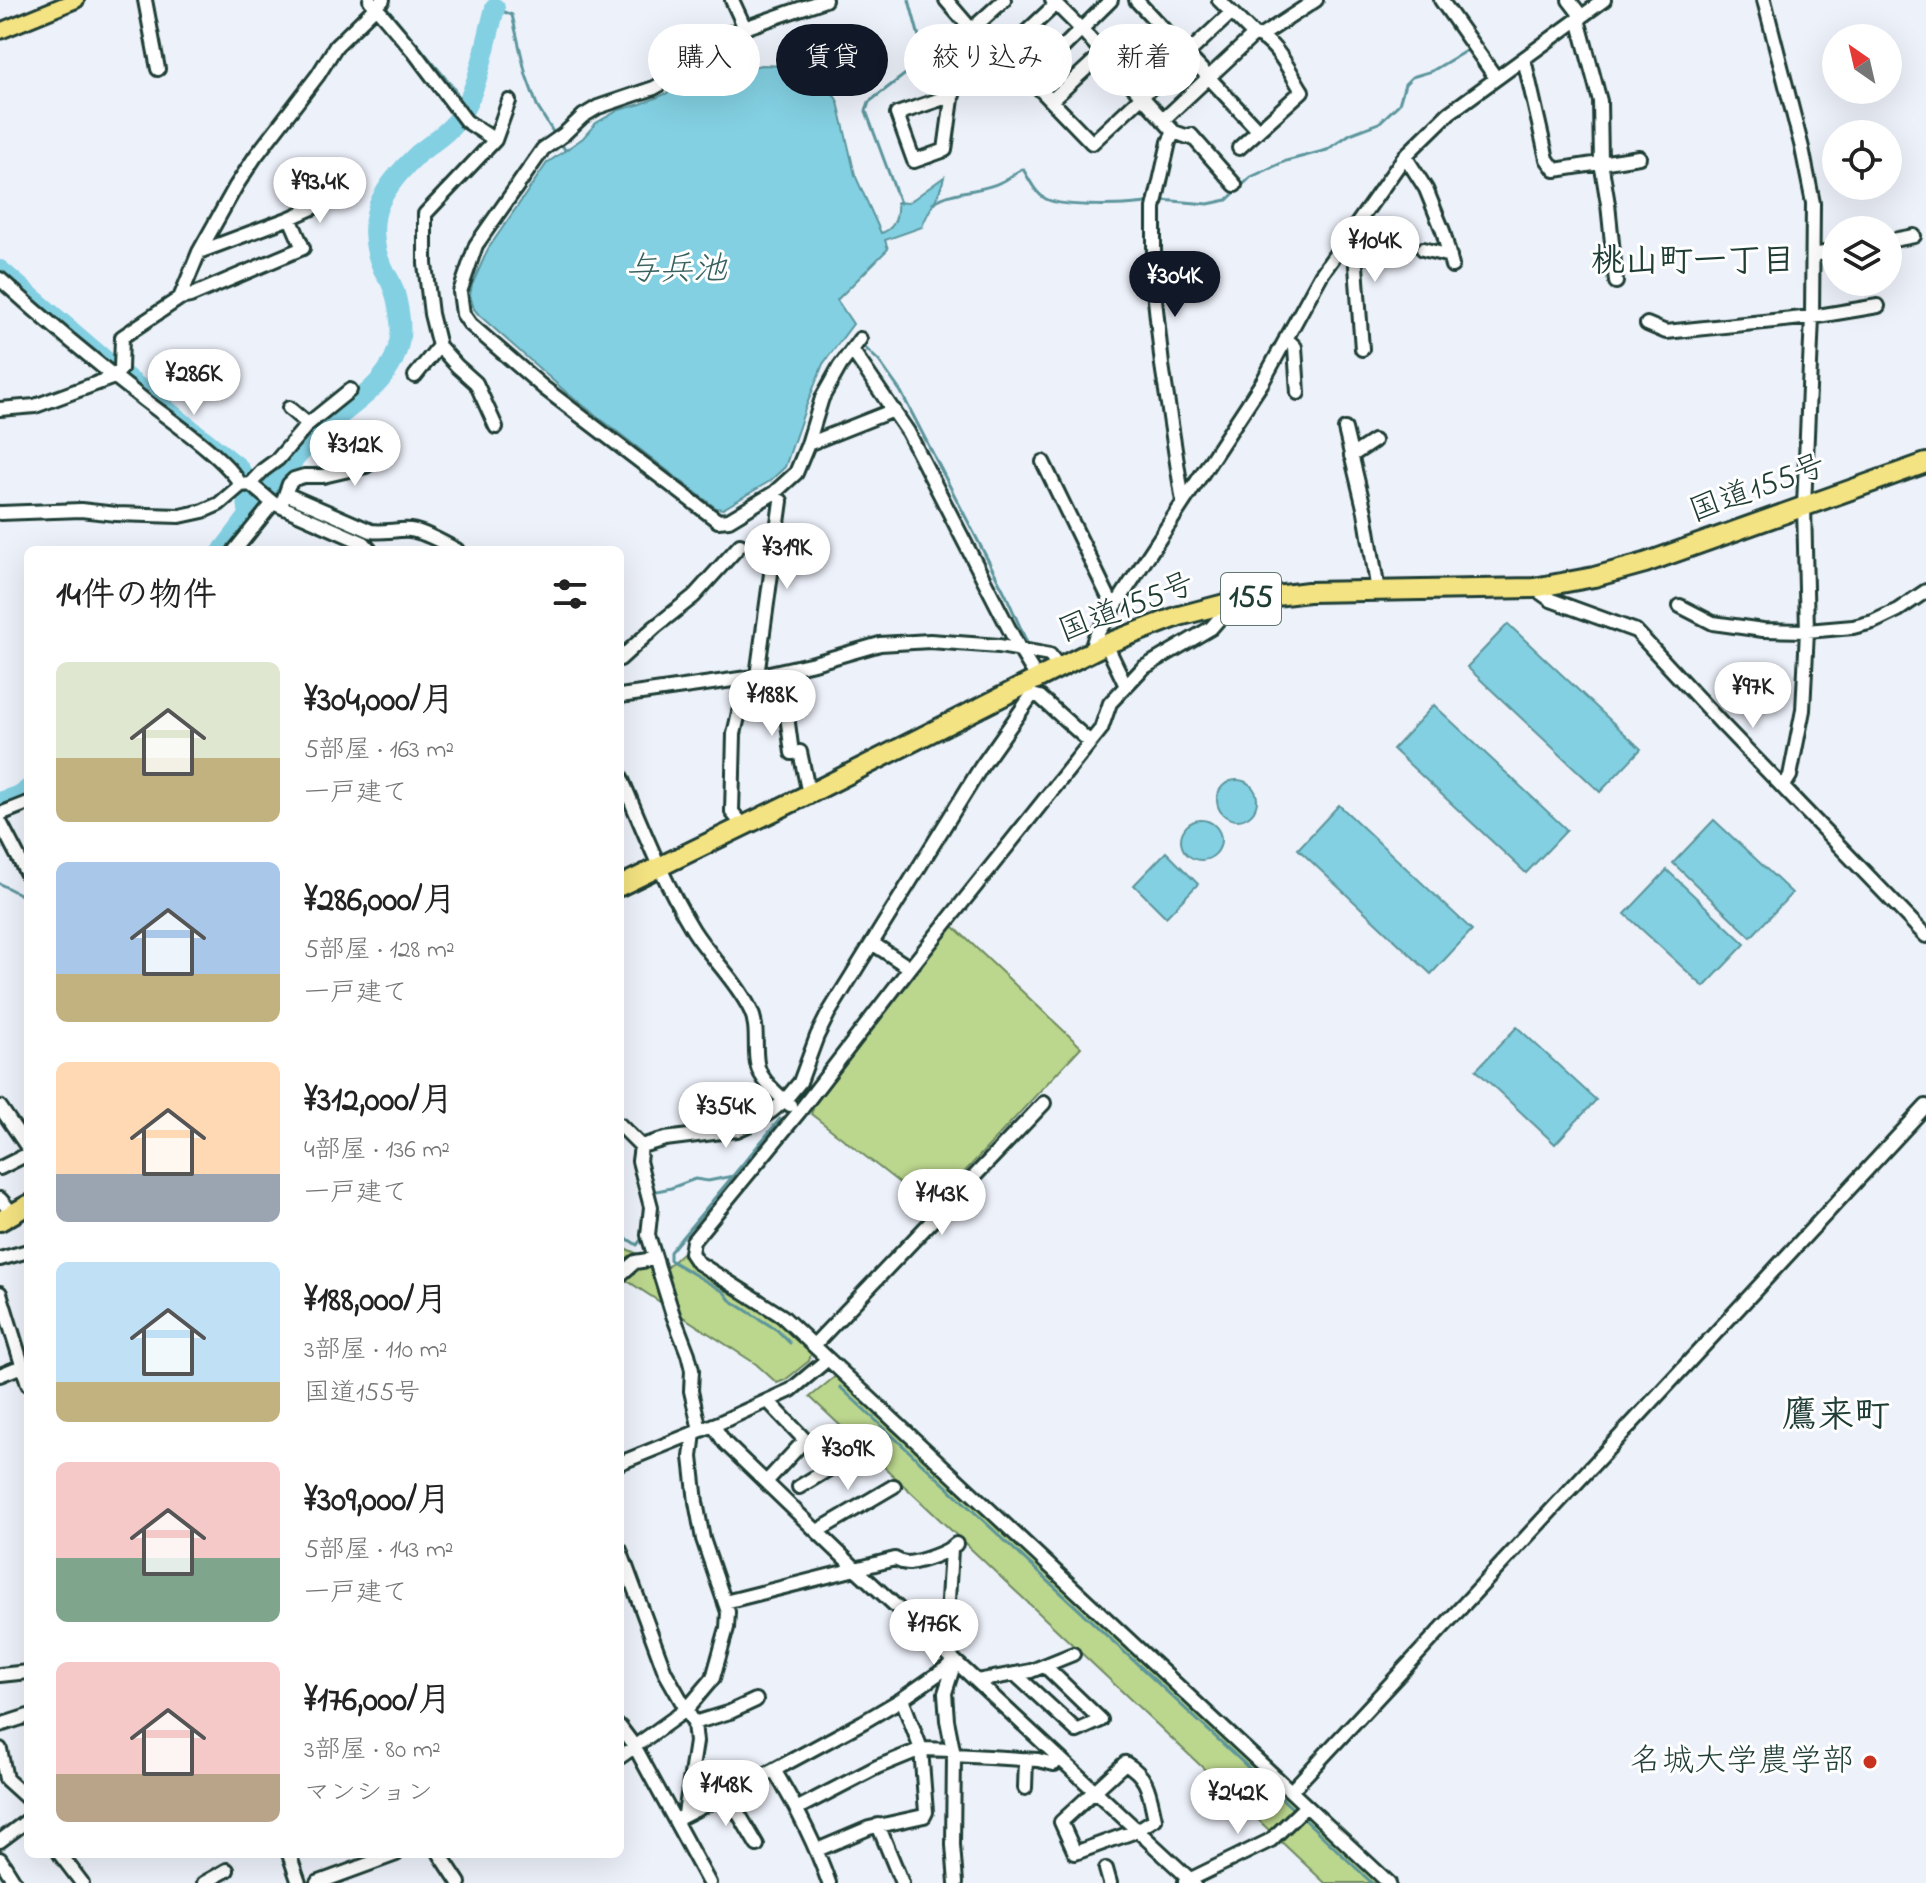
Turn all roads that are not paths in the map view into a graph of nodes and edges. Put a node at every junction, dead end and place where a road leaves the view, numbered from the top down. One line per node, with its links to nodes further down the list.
1 (76, 0): 28 (main road)
2 (145, 0): 36 (street)
3 (732, 0): 21 (street)
4 (825, 0): 22 (street)
5 (946, 0): 23 (street)
6 (1004, 0): 24 (street)
7 (1074, 0): 17 (street)
8 (1111, 0): 27 (street)
9 (1155, 0): 18 (street)
10 (1219, 0): 19 (street)
11 (1316, 0): 29 (street)
12 (1441, 0): 38 (street)
13 (1569, 0): 20 (street)
14 (1604, 0): 20 (street)
15 (1764, 0): 64 (street)
16 (377, 3): 48 (street); 62 (street)
17 (1057, 5): 25 (street); 27 (street)
18 (1141, 5): 26 (street)
19 (1231, 13): 29 (street); 32 (street)
20 (1580, 18): 33 (street); 52 (street)
21 (743, 24)
22 (756, 24)
23 (972, 24)
24 (978, 24)
25 (1036, 24)
26 (1159, 24)
27 (1082, 30): 30 (street); 31 (street)
28 (0, 31)
29 (1257, 35): 37 (street); 46 (street)
30 (1088, 37)
31 (1072, 40)
32 (1200, 42)
33 (1524, 59): 38 (street); 53 (street)
34 (1088, 67): 43 (street)
35 (1200, 68): 37 (street)
36 (158, 69)
37 (1208, 77): 45 (street); 46 (street)
38 (1496, 78): 50 (street)
39 (648, 90): 86 (street)
40 (953, 95): 40 (street)
41 (1048, 96): 43 (street)
42 (1142, 96): 43 (street); 45 (street)
43 (1052, 100)
44 (509, 101): 48 (street)
45 (1163, 120): 47 (street)
46 (1258, 130): 49 (street)
47 (1174, 132): 55 (street); 93 (street)
48 (495, 140): 72 (street)
49 (1239, 148)
50 (1405, 156): 58 (street); 61 (street)
51 (1639, 157): 52 (street)
52 (1601, 162): 53 (street); 66 (street)
53 (1555, 170): 54 (street)
54 (1558, 184)
55 (1235, 185)
56 (335, 198): 57 (street)
57 (290, 218): 62 (street); 67 (street)
58 (1350, 233): 71 (street); 73 (street)
59 (1914, 236): 60 (street)
60 (1902, 238)
61 (1423, 249)
62 (199, 252): 67 (street)
63 (1822, 253): 64 (street)
64 (1813, 255): 69 (street)
65 (0, 279): 74 (street)
66 (1616, 282)
67 (180, 298): 74 (street)
68 (1878, 306): 69 (street)
69 (1812, 317): 70 (street); 94 (street)
70 (1647, 324)
71 (1286, 338): 77 (street); 93 (street)
72 (439, 346): 75 (street); 82 (street)
73 (1362, 349)
74 (117, 373): 79 (street); 90 (street)
75 (415, 376)
76 (350, 390): 81 (street)
77 (1298, 393)
78 (289, 408): 81 (street)
79 (0, 409)
80 (894, 410): 86 (street); 86 (street); 108 (street)
81 (308, 424): 90 (street)
82 (496, 427)
83 (1345, 429): 87 (street)
84 (388, 436): 91 (street)
85 (1374, 441): 87 (street)
86 (808, 444)
87 (1351, 456): 101 (street)
88 (1043, 462): 104 (street)
89 (1926, 463): 94 (highway, 国道155号 / 155)
90 (245, 485): 91 (street); 95 (street)
91 (280, 501): 97 (street); 98 (street); 99 (street)
92 (781, 501): 112 (street)
93 (1183, 502): 104 (street)
94 (1804, 506): 100 (highway, 国道155号 / 155); 106 (street)
95 (0, 513)
96 (740, 545): 109 (street)
97 (239, 546)
98 (367, 546)
99 (449, 546)
100 (1534, 588): 101 (highway, 国道155号 / 155); 118 (street)
101 (1378, 591): 103 (highway, 国道155号 / 155)
102 (1924, 598): 106 (street)
103 (1236, 601): 107 (highway, 国道155号 / 155); 114 (street)
104 (1117, 604): 107 (street)
105 (1680, 606): 106 (street)
106 (1807, 631): 118 (street)
107 (1098, 647): 110 (highway, 国道155号 / 155); 114 (street)
108 (1020, 650): 110 (street); 111 (street); 113 (street)
109 (624, 656)
110 (1058, 668): 113 (highway, 国道155号 / 155)
111 (781, 671): 112 (street); 119 (street)
112 (752, 677): 115 (street); 123 (street)
113 (1032, 686): 116 (street); 119 (highway, 国道155号 / 155); 128 (street)
114 (1126, 686): 116 (street)
115 (624, 695)
116 (1090, 742): 129 (street)
117 (624, 785): 125 (street)
118 (1783, 787): 127 (street)
119 (809, 794): 123 (highway, 国道155号 / 155)
120 (24, 805): 121 (street)
121 (0, 814)
122 (0, 822): 124 (street)
123 (743, 825): 125 (highway, 国道155号 / 155)
124 (24, 868)
125 (659, 868): 126 (highway, 国道155号 / 155); 130 (street)
126 (624, 884)
127 (1926, 936)
128 (872, 943): 129 (street); 130 (street)
129 (910, 968): 134 (street)
130 (785, 1100): 134 (street); 137 (street)
131 (1044, 1103): 147 (street)
132 (1926, 1106): 189 (street)
133 (0, 1107): 136 (street)
134 (799, 1112): 147 (street)
135 (624, 1129): 137 (street)
136 (24, 1145)
137 (641, 1146): 144 (street)
138 (24, 1153): 139 (street)
139 (0, 1168)
140 (0, 1199): 141 (street)
141 (14, 1213)
142 (24, 1252): 143 (street)
143 (0, 1259)
144 (654, 1259): 145 (street); 154 (street)
145 (624, 1272)
146 (0, 1293): 149 (street)
147 (814, 1345): 148 (street)
148 (828, 1359): 152 (street); 189 (street)
149 (22, 1366): 150 (street); 151 (street)
150 (24, 1372)
151 (0, 1375)
152 (768, 1401): 153 (street); 157 (street)
153 (713, 1425): 154 (street); 157 (street)
154 (697, 1431): 156 (street); 163 (street)
155 (857, 1452): 159 (street)
156 (624, 1461)
157 (766, 1482): 162 (street)
158 (894, 1486): 160 (street)
159 (799, 1487)
160 (821, 1529)
161 (624, 1561): 174 (street)
162 (857, 1570): 163 (street); 164 (street); 164 (street)
163 (725, 1602): 174 (street)
164 (945, 1652): 166 (street)
165 (1073, 1654): 167 (street)
166 (955, 1662): 171 (street); 172 (street); 182 (street)
167 (1045, 1666): 169 (street); 169 (street)
168 (24, 1672): 170 (street)
169 (1015, 1674): 171 (street)
170 (0, 1675)
171 (977, 1681): 184 (street)
172 (902, 1699): 181 (street); 186 (street)
173 (756, 1700): 176 (street)
174 (687, 1709): 176 (street); 179 (street)
175 (24, 1717): 177 (street)
176 (694, 1723): 194 (street)
177 (0, 1725)
178 (624, 1732): 179 (street)
179 (635, 1747): 183 (street); 194 (street)
180 (0, 1749): 191 (street)
181 (921, 1749): 182 (street); 193 (street); 196 (street)
182 (953, 1753): 185 (street); 218 (street)
183 (624, 1754)
184 (1058, 1757): 185 (street); 188 (street)
185 (1026, 1759): 187 (street)
186 (774, 1770): 190 (street); 193 (street)
187 (1025, 1788)
188 (1095, 1791): 197 (street); 197 (street); 197 (street)
189 (1291, 1791): 192 (street)
190 (727, 1794): 194 (street); 199 (street)
191 (24, 1795)
192 (1306, 1806): 208 (street); 220 (street)
193 (798, 1808): 200 (street)
194 (680, 1817): 215 (street)
195 (24, 1823): 198 (street)
196 (878, 1825): 200 (street); 217 (street)
197 (1136, 1831): 208 (street)
198 (0, 1841)
199 (757, 1845)
200 (817, 1850): 216 (street)
201 (63, 1858): 210 (street)
202 (290, 1858): 212 (street)
203 (385, 1858): 213 (street)
204 (443, 1858): 214 (street)
205 (0, 1859): 209 (street)
206 (1106, 1869): 219 (street)
207 (227, 1870): 211 (street)
208 (1189, 1882)
209 (15, 1883)
210 (82, 1883)
211 (204, 1883)
212 (299, 1883)
213 (317, 1883)
214 (459, 1883)
215 (709, 1883)
216 (829, 1883)
217 (902, 1883)
218 (956, 1883)
219 (1110, 1883)
220 (1389, 1883)

